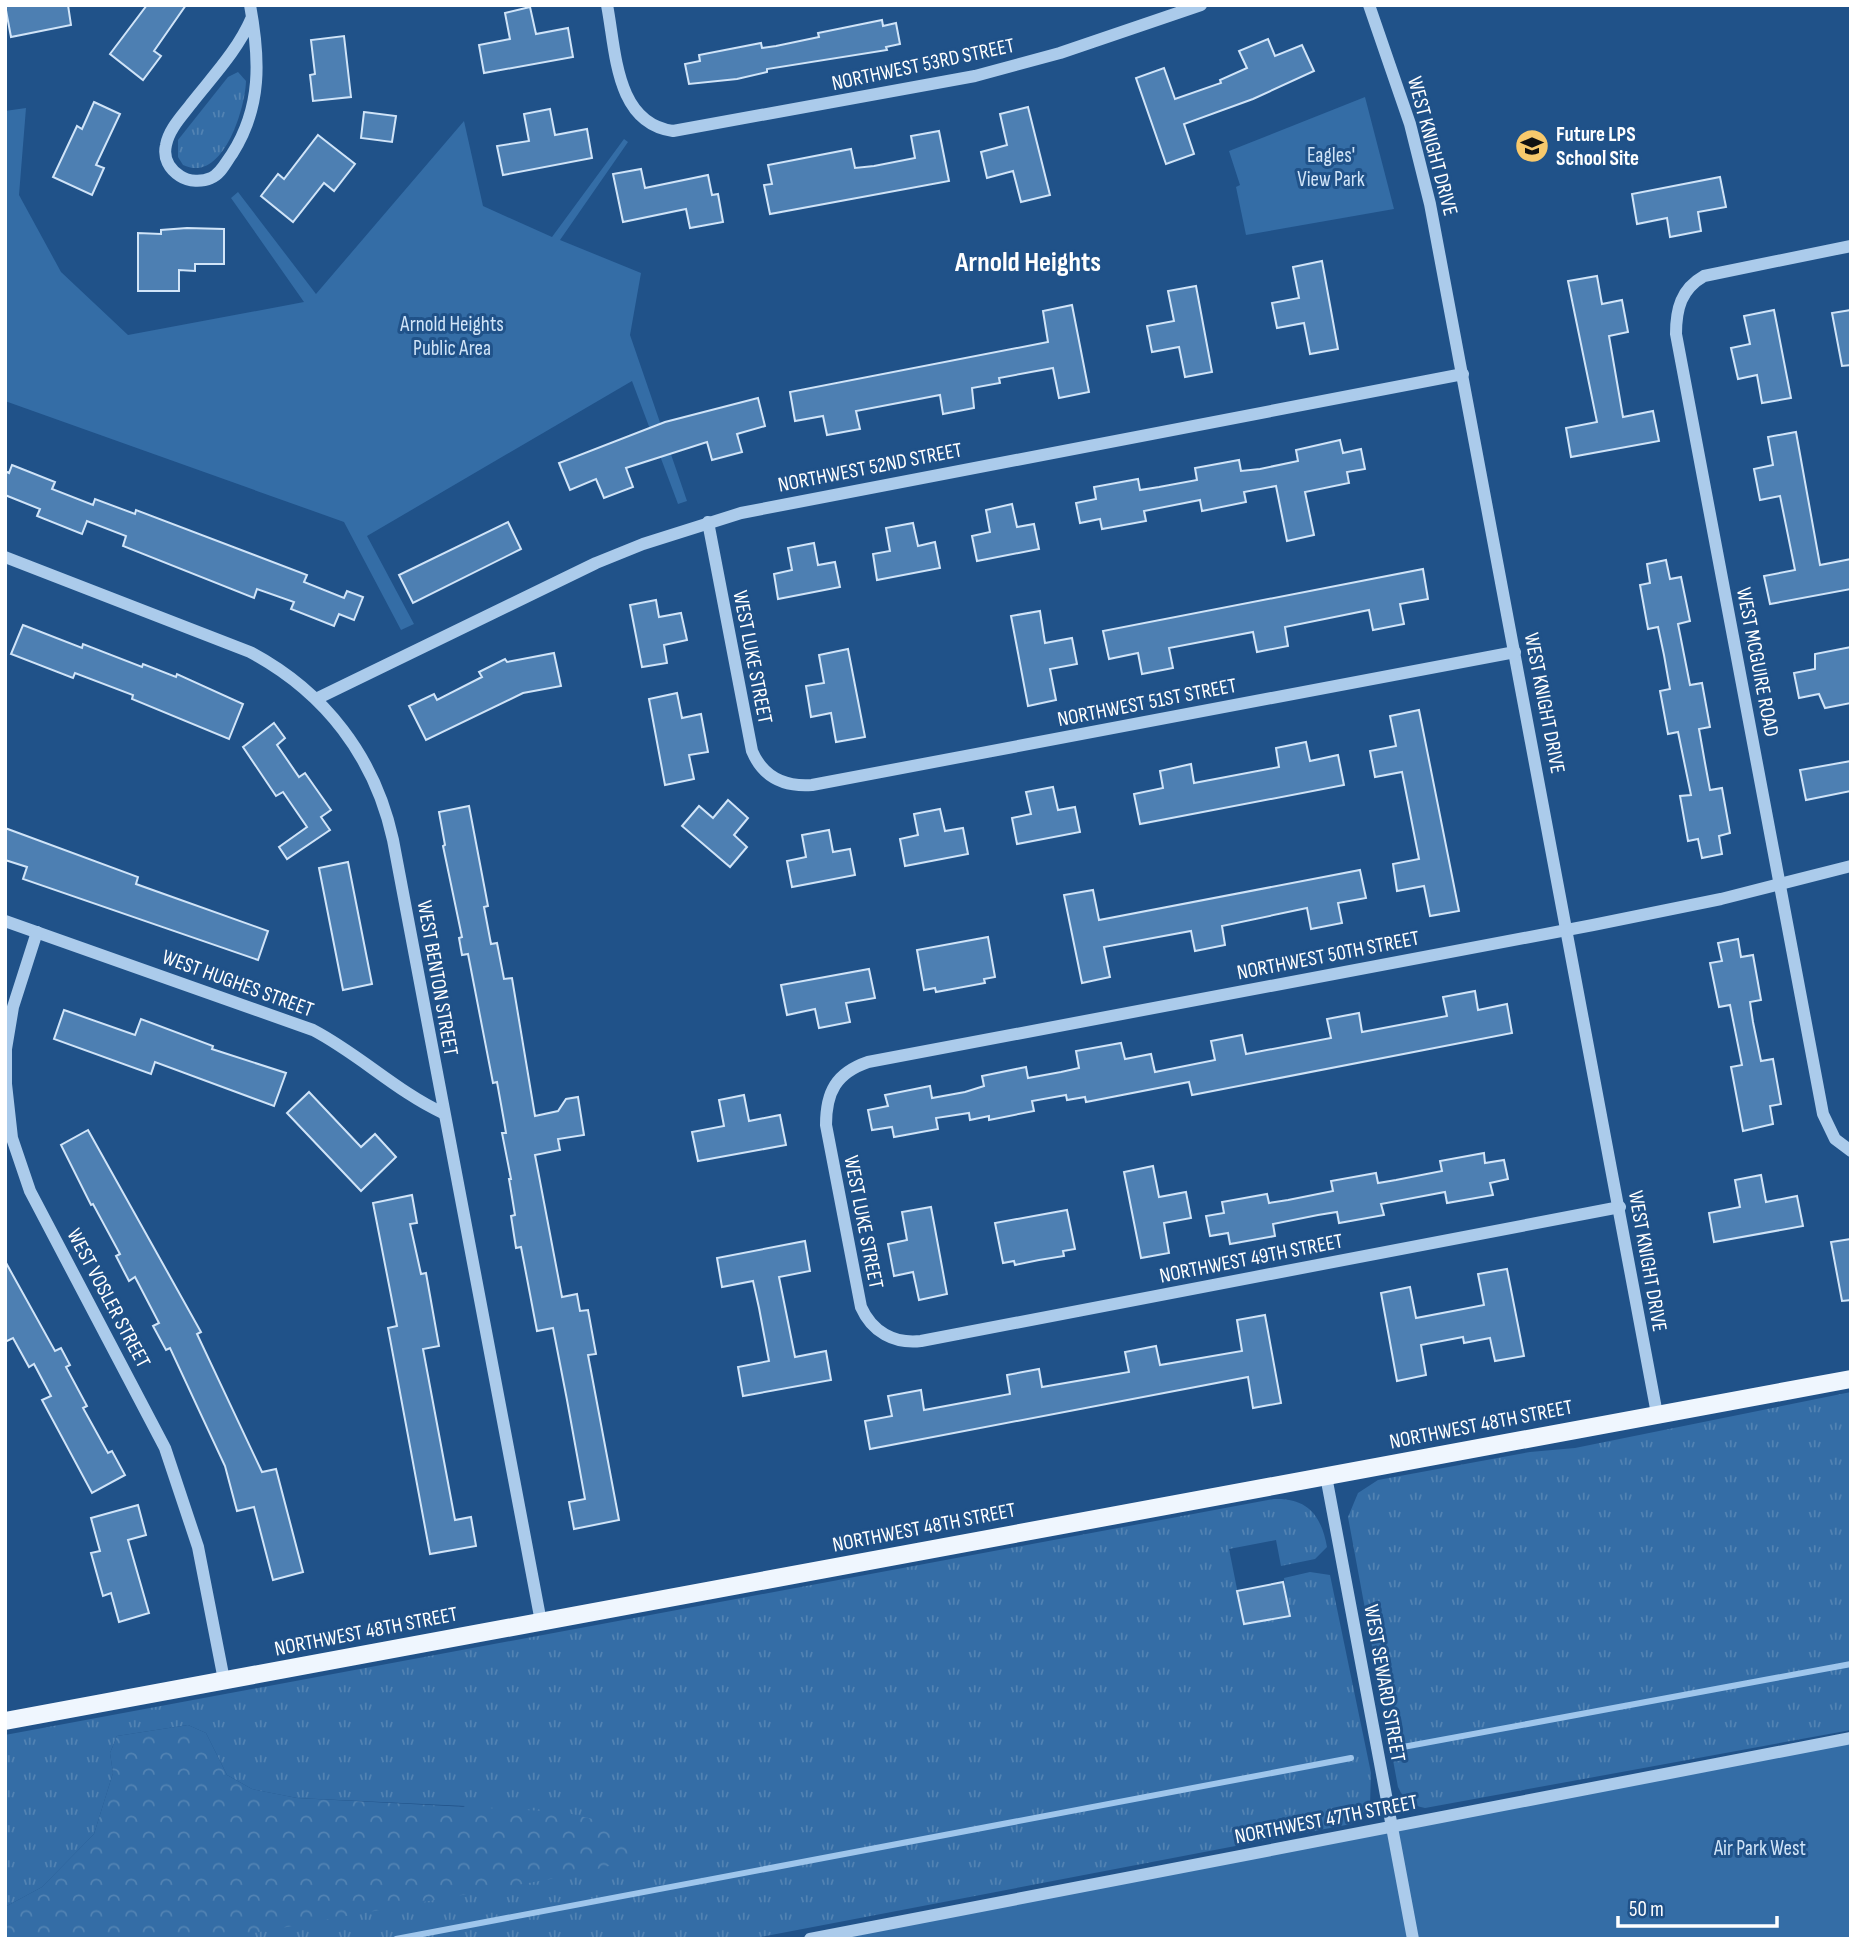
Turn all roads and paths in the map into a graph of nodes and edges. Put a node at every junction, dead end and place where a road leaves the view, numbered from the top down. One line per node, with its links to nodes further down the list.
1 (607, 5): 2 (street, NORTHWEST 53RD STREET)
2 (1201, 5)
3 (1370, 5): 6 (street, WEST KNIGHT DRIVE)
4 (251, 11): 4 (street)
5 (1851, 246): 13 (street, WEST MCGUIRE ROAD)
6 (1463, 374): 7 (street, NORTHWEST 52ND STREET); 9 (street, WEST KNIGHT DRIVE)
7 (708, 523): 10 (street, NORTHWEST 52ND STREET); 11 (street, WEST LUKE STREET)
8 (5, 557): 10 (street, WEST BENTON STREET)
9 (1515, 652): 11 (street, NORTHWEST 51ST STREET); 15 (street, WEST KNIGHT DRIVE)
10 (316, 699): 18 (street, WEST BENTON STREET)
11 (785, 783)
12 (1851, 866): 13 (street, NORTHWEST 50TH STREET)
13 (1780, 886): 15 (street, NORTHWEST 50TH STREET); 19 (street, WEST MCGUIRE ROAD)
14 (5, 921): 16 (street, WEST HUGHES STREET)
15 (1567, 929): 17 (street, NORTHWEST 50TH STREET); 20 (street, WEST KNIGHT DRIVE)
16 (37, 932): 18 (street, WEST HUGHES STREET); 26 (street, WEST VOSLER STREET)
17 (827, 1101): 21 (street, WEST LUKE STREET)
18 (443, 1113): 25 (street, WEST BENTON STREET)
19 (1851, 1151)
20 (1620, 1207): 21 (street, NORTHWEST 49TH STREET); 23 (street, WEST KNIGHT DRIVE)
21 (890, 1338)
22 (1851, 1378): 23 (main road, NORTHWEST 48TH STREET)
23 (1657, 1414): 24 (main road, NORTHWEST 48TH STREET)
24 (1326, 1476): 25 (main road, NORTHWEST 48TH STREET); 29 (street, WEST SEWARD STREET)
25 (541, 1622): 26 (main road, NORTHWEST 48TH STREET)
26 (224, 1681): 27 (main road, NORTHWEST 48TH STREET)
27 (5, 1721)
28 (1851, 1738): 29 (street, NORTHWEST 47TH STREET)
29 (1391, 1826): 30 (street, NORTHWEST 47TH STREET); 31 (street, WEST SEWARD STREET)
30 (810, 1939)
31 (1413, 1939)

